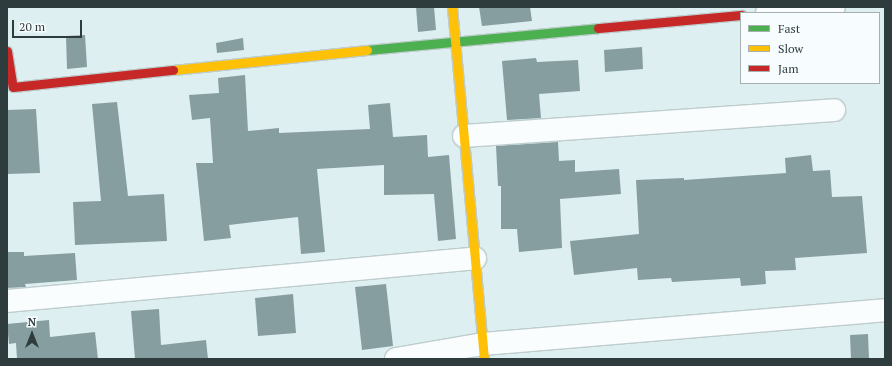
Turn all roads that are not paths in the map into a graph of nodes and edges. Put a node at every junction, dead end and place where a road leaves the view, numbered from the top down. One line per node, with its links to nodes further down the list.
1 (452, 7): 5 (street)
2 (834, 7): 3 (street)
3 (778, 12)
4 (740, 15): 5 (street)
5 (455, 41): 6 (street); 8 (street)
6 (7, 51)
7 (834, 110): 8 (street)
8 (464, 136): 9 (street)
9 (475, 258): 10 (street); 12 (street)
10 (7, 301)
11 (885, 310): 12 (street)
12 (484, 352): 13 (street)
13 (396, 359)

